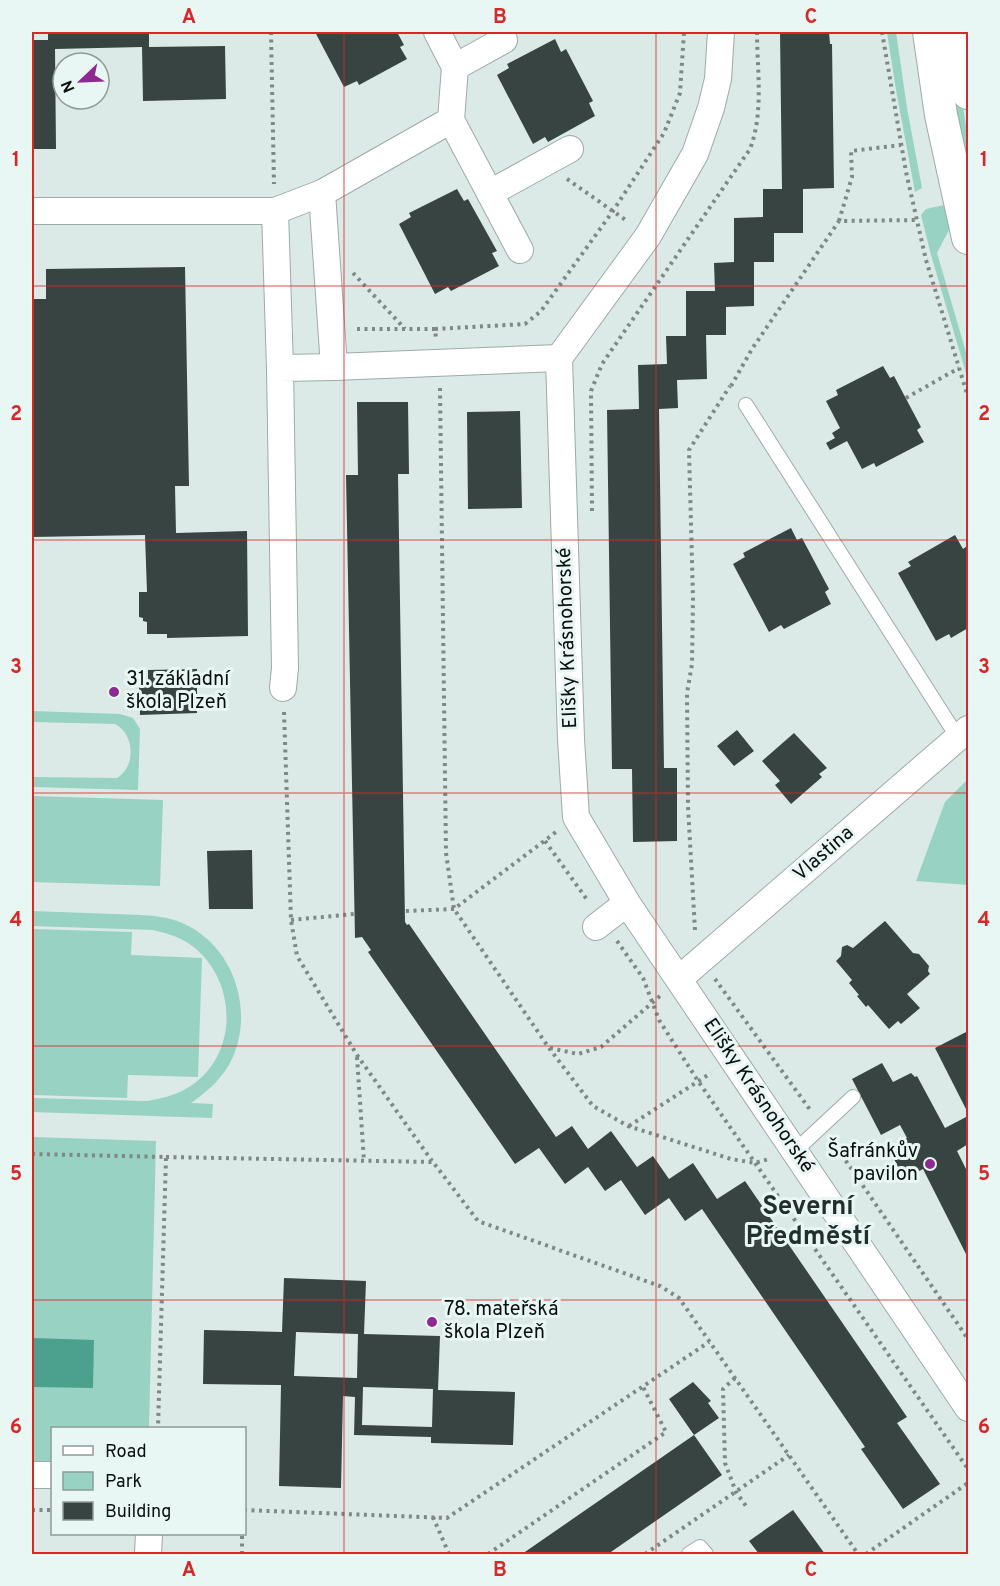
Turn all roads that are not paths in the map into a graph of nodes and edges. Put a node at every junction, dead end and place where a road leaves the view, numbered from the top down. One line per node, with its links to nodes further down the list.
1 (437, 32): 6 (street)
2 (721, 32): 16 (street)
3 (929, 32): 14 (street)
4 (960, 32): 7 (street)
5 (504, 40): 6 (street)
6 (455, 67): 8 (street)
7 (969, 93)
8 (451, 120): 10 (street); 11 (street)
9 (570, 148): 11 (street)
10 (322, 193): 13 (street); 17 (street)
11 (490, 193): 15 (street)
12 (32, 211): 13 (street)
13 (275, 211): 18 (street)
14 (969, 238)
15 (520, 250)
16 (559, 358): 17 (street); 22 (street, Elišky Krásnohorské)
17 (334, 367): 18 (street)
18 (280, 368): 20 (street)
19 (746, 405): 21 (lane)
20 (283, 688)
21 (963, 734): 24 (street, Vlastina)
22 (627, 903): 23 (street); 24 (street, Elišky Krásnohorské)
23 (600, 925)
24 (679, 979): 26 (street, Elišky Krásnohorské)
25 (853, 1097): 26 (lane)
26 (795, 1151): 27 (street, Elišky Krásnohorské)
27 (969, 1408)
28 (32, 1475): 29 (street)
29 (51, 1475)
30 (149, 1535): 31 (street)
31 (148, 1554)
32 (689, 1554): 33 (lane)
33 (706, 1554)

